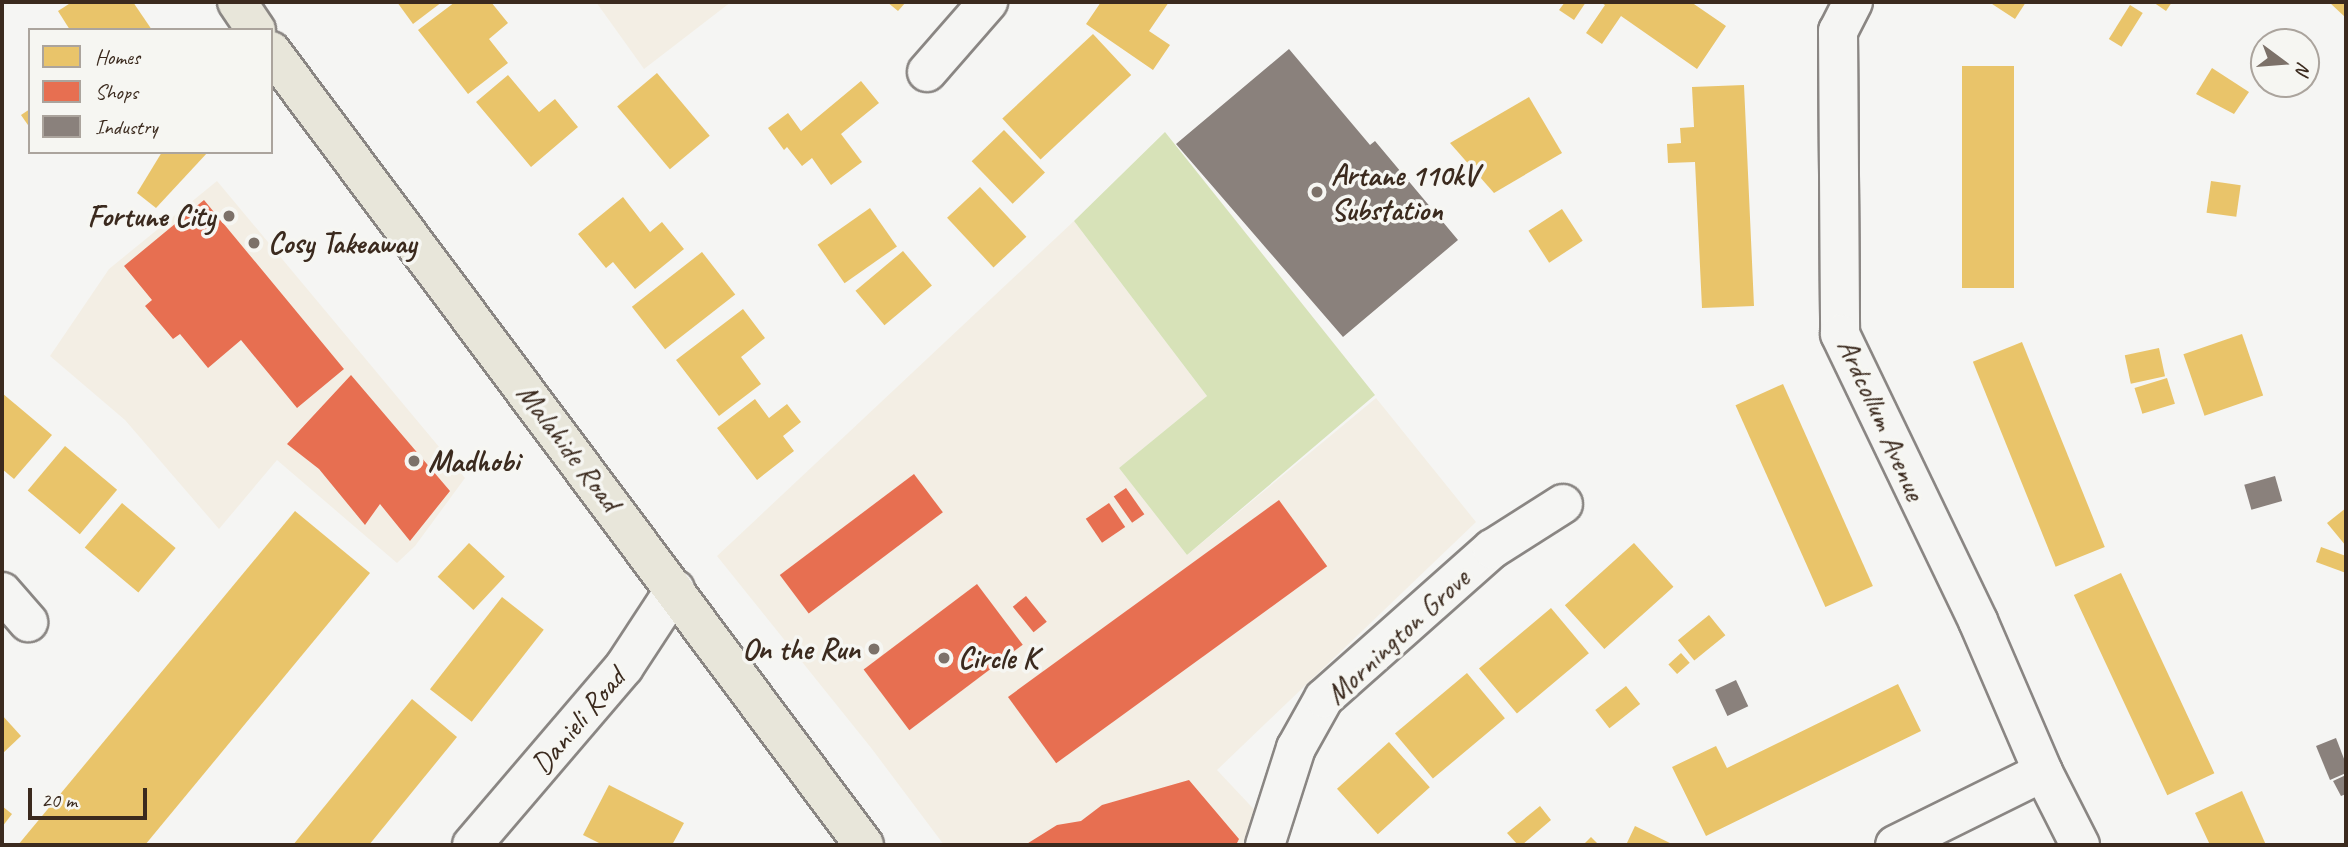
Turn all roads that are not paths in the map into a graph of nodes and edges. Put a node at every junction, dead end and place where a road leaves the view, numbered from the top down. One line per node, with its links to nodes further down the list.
1 (236, 2): 4 (main road)
2 (988, 2): 6 (street)
3 (1853, 2): 11 (street, Ardcollum Avenue)
4 (255, 28)
5 (273, 54): 8 (main road, Malahide Road)
6 (927, 72)
7 (1563, 504): 14 (street, Mornington Grove)
8 (675, 589): 12 (street, Danieli Road); 13 (main road, Malahide Road)
9 (2, 592): 10 (street)
10 (28, 622)
11 (2043, 772): 15 (street); 16 (street, Ardcollum Avenue)
12 (472, 845)
13 (864, 845)
14 (1265, 845)
15 (1895, 845)
16 (2080, 845)

